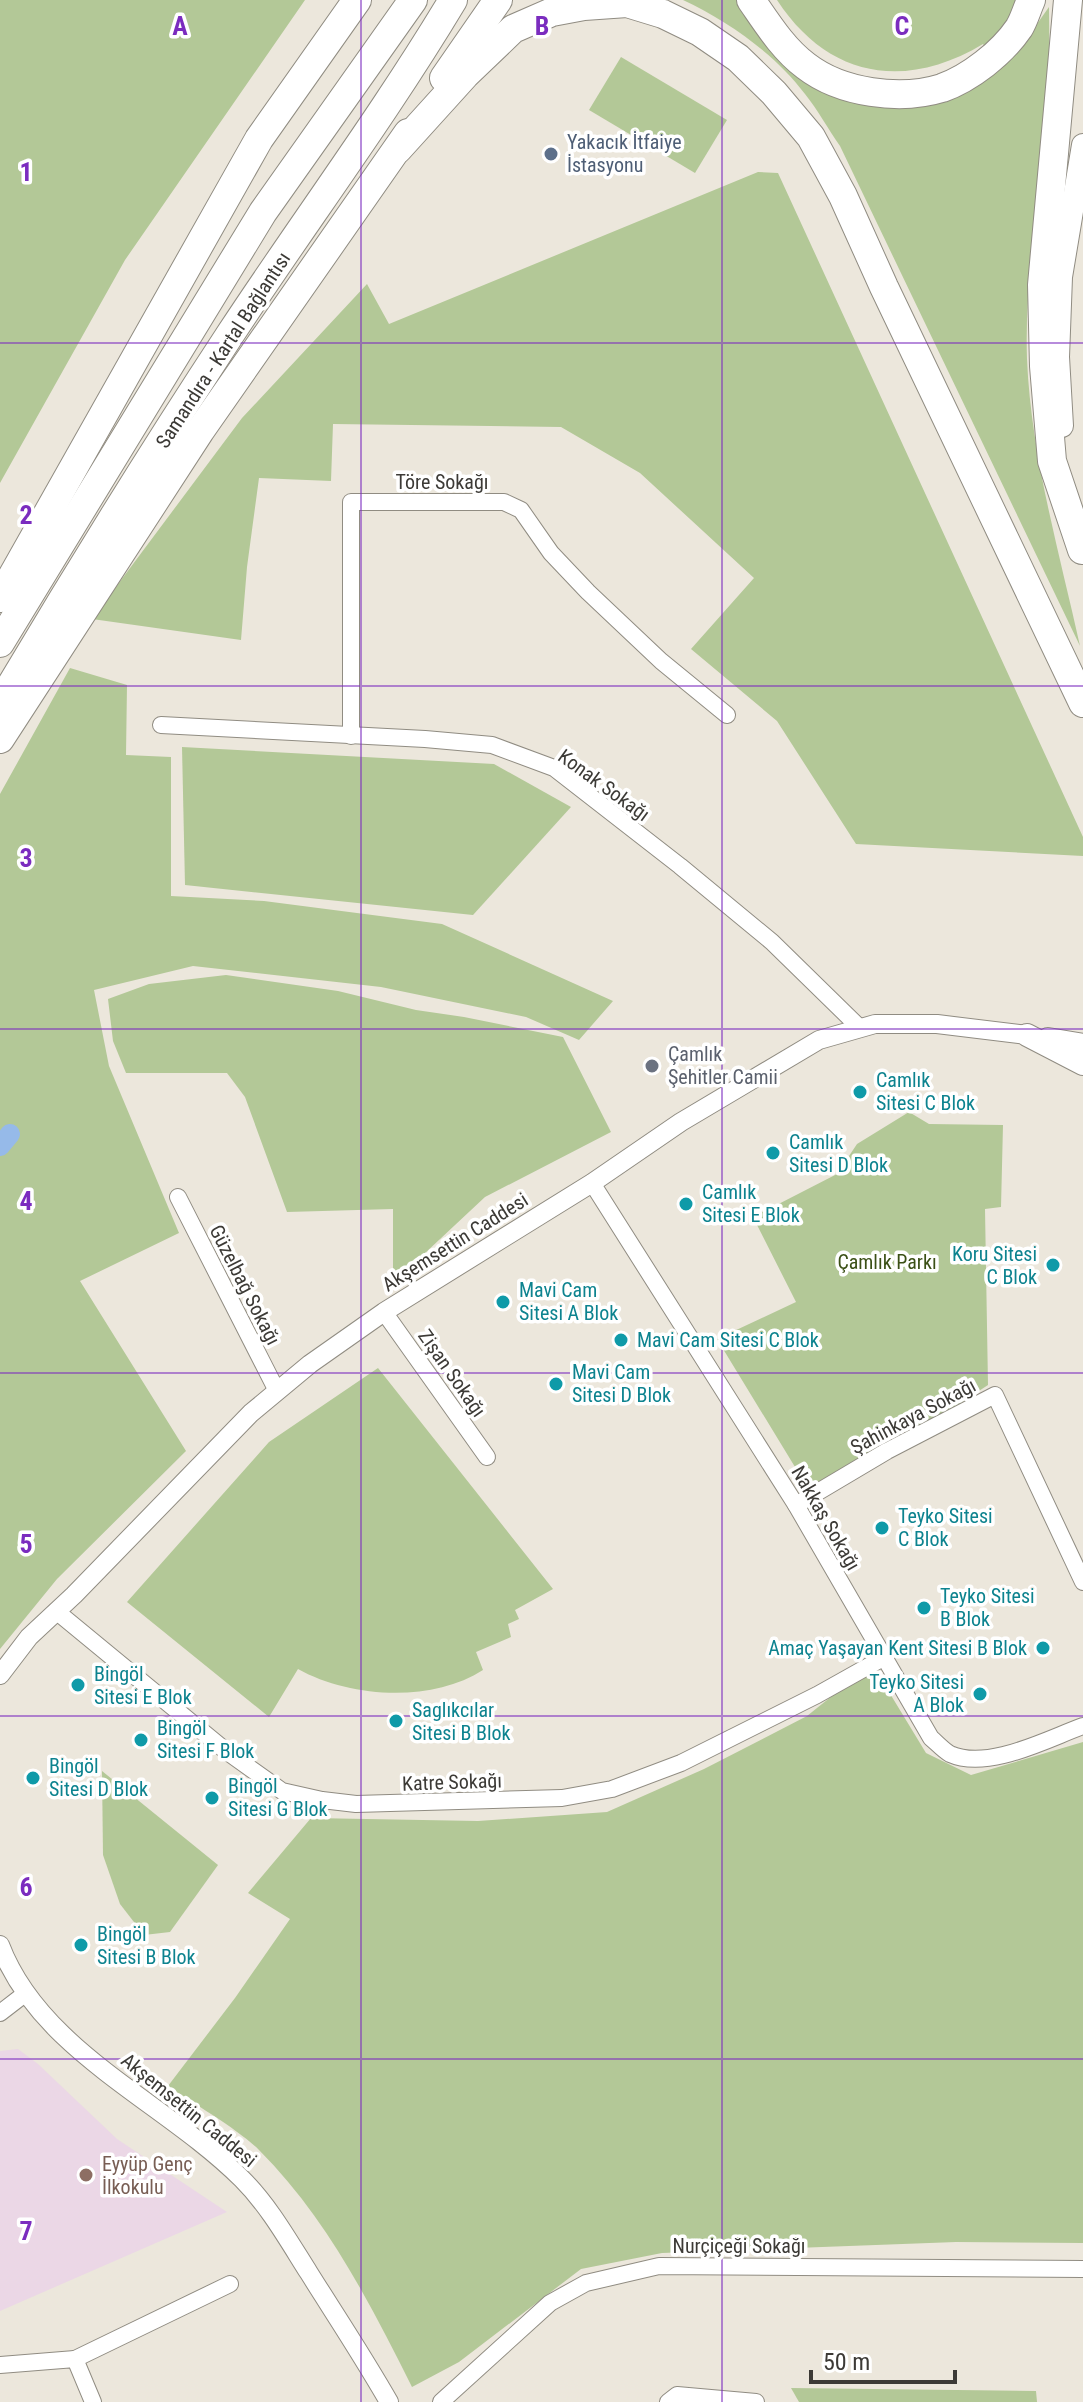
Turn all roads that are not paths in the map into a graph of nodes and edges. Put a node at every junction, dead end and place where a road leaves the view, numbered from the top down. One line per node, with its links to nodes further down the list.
1 (357, 0): 11 (highway)
2 (413, 0): 12 (highway, Samandıra - Kartal Bağlantısı)
3 (453, 0): 14 (highway, Samandıra - Kartal Bağlantısı)
4 (498, 0): 9 (highway)
5 (751, 0): 6 (highway)
6 (1031, 0)
7 (1068, 0): 10 (highway)
8 (1083, 145): 10 (main road)
9 (398, 149): 13 (highway); 18 (highway)
10 (1083, 552)
11 (0, 598)
12 (0, 643)
13 (1083, 703)
14 (0, 704)
15 (727, 715): 17 (street, Töre Sokağı)
16 (161, 725): 17 (street, Konak Sokağı)
17 (351, 736): 19 (street, Konak Sokağı)
18 (0, 739)
19 (860, 1028): 20 (street, Akşemsettin Caddesi); 23 (street, Akşemsettin Caddesi)
20 (1027, 1035): 21 (main road); 22 (main road)
21 (1083, 1045)
22 (1083, 1064)
23 (592, 1183): 25 (street, Akşemsettin Caddesi); 28 (street, Nakkaş Sokağı)
24 (178, 1197): 26 (street, Güzelbağ Sokağı)
25 (384, 1312): 26 (street, Akşemsettin Caddesi); 27 (street, Zişan Sokağı)
26 (277, 1391): 30 (street, Akşemsettin Caddesi)
27 (487, 1457)
28 (796, 1505): 29 (street, Şahinkaya Sokağı); 31 (street, Nakkaş Sokağı)
29 (1083, 1582)
30 (56, 1611): 31 (street, Katre Sokağı); 32 (street, Akşemsettin Caddesi)
31 (883, 1658): 33 (street, Nakkaş Sokağı)
32 (0, 1675)
33 (1083, 1726)
34 (0, 1945): 35 (street, Akşemsettin Caddesi)
35 (26, 1993): 36 (street); 42 (street, Akşemsettin Caddesi)
36 (0, 2013)
37 (1083, 2269): 43 (street, Nurçiçeği Sokağı)
38 (230, 2284): 39 (street)
39 (75, 2359): 40 (street); 41 (street)
40 (0, 2365)
41 (93, 2402)
42 (389, 2402)
43 (441, 2402)
44 (668, 2402): 45 (street)
45 (756, 2402)

